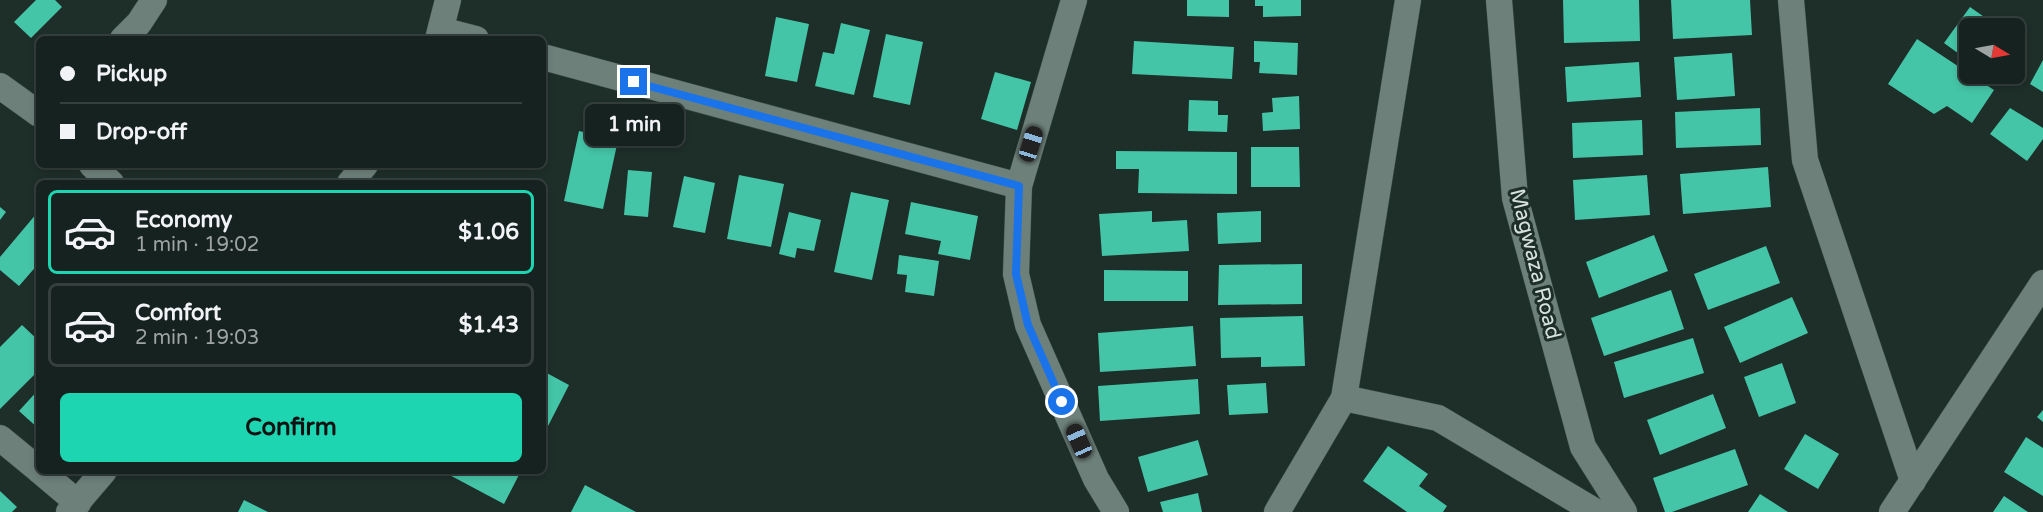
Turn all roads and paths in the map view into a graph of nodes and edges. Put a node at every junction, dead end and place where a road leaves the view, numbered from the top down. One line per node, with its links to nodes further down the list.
1 (154, 0): 8 (street)
2 (448, 0): 7 (street)
3 (1074, 0): 16 (street)
4 (1408, 0): 18 (street)
5 (1499, 0): 28 (street, Magwaza Road)
6 (1791, 0): 23 (street)
7 (439, 34)
8 (126, 36)
9 (546, 58): 16 (street)
10 (0, 86): 11 (street)
11 (36, 112)
12 (95, 168): 14 (street)
13 (363, 168): 15 (street)
14 (108, 180)
15 (353, 180)
16 (1019, 186): 25 (street)
17 (2043, 283): 23 (street)
18 (1344, 398): 26 (street); 27 (street)
19 (0, 438): 20 (street)
20 (36, 468)
21 (42, 474): 24 (street)
22 (102, 474): 24 (street)
23 (1912, 481): 29 (street)
24 (74, 507)
25 (1116, 512)
26 (1277, 512)
27 (1596, 512)
28 (1624, 512)
29 (1892, 512)

